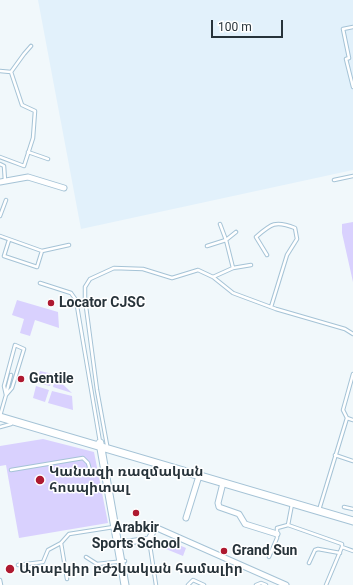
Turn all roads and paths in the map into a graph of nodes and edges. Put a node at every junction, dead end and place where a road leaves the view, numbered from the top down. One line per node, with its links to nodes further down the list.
1 (353, 27): 5 (lane)
2 (31, 46): 4 (lane)
3 (0, 71): 4 (lane)
4 (12, 72): 6 (lane)
5 (353, 87)
6 (28, 152): 7 (lane); 8 (lane)
7 (0, 157)
8 (48, 160)
9 (0, 164): 12 (lane)
10 (353, 176): 11 (lane)
11 (334, 180)
12 (3, 181): 13 (street)
13 (64, 188)
14 (6, 200): 15 (lane)
15 (0, 216)
16 (220, 224): 20 (lane)
17 (236, 232): 20 (lane)
18 (0, 236): 19 (lane)
19 (9, 240): 23 (lane); 23 (lane)
20 (226, 240): 22 (lane); 26 (lane)
21 (69, 245): 23 (lane)
22 (207, 246)
23 (42, 251)
24 (267, 256): 29 (lane)
25 (251, 264): 26 (lane)
26 (233, 268): 27 (lane)
27 (213, 277): 29 (lane); 39 (lane)
28 (40, 284): 39 (lane)
29 (271, 307): 30 (lane)
30 (353, 334)
31 (353, 374): 35 (lane)
32 (11, 376): 33 (lane)
33 (6, 395): 33 (lane); 34 (lane)
34 (0, 415): 36 (street); 39 (street)
35 (347, 418): 37 (lane); 40 (lane)
36 (13, 420): 38 (lane); 39 (street)
37 (353, 420)
38 (0, 427)
39 (104, 446): 43 (street); 44 (street); 48 (street); 54 (street)
40 (335, 455): 41 (lane); 48 (lane)
41 (353, 461)
42 (11, 470): 43 (lane)
43 (106, 470): 54 (street)
44 (199, 476): 45 (street); 50 (street)
45 (223, 483): 46 (street); 55 (street)
46 (293, 503): 48 (street); 53 (lane)
47 (344, 507): 49 (lane)
48 (320, 509): 51 (street); 52 (street)
49 (353, 509)
50 (186, 518)
51 (353, 518)
52 (353, 521)
53 (288, 525): 55 (lane); 59 (lane)
54 (118, 526): 57 (lane); 58 (street); 64 (street)
55 (277, 534): 63 (lane)
56 (149, 539): 58 (street); 72 (lane); 77 (street)
57 (61, 543): 66 (lane); 67 (lane)
58 (122, 543): 64 (street)
59 (342, 547): 60 (lane); 61 (lane)
60 (353, 551)
61 (340, 552): 65 (lane); 78 (lane)
62 (86, 557): 64 (lane)
63 (269, 557)
64 (123, 561): 70 (street); 71 (street)
65 (310, 563)
66 (18, 565)
67 (67, 579)
68 (0, 580): 69 (lane)
69 (1, 585)
70 (125, 585)
71 (129, 585)
72 (155, 585)
73 (188, 585): 74 (lane)
74 (204, 585)
75 (256, 585): 76 (lane)
76 (266, 585)
77 (286, 585)
78 (326, 585)

